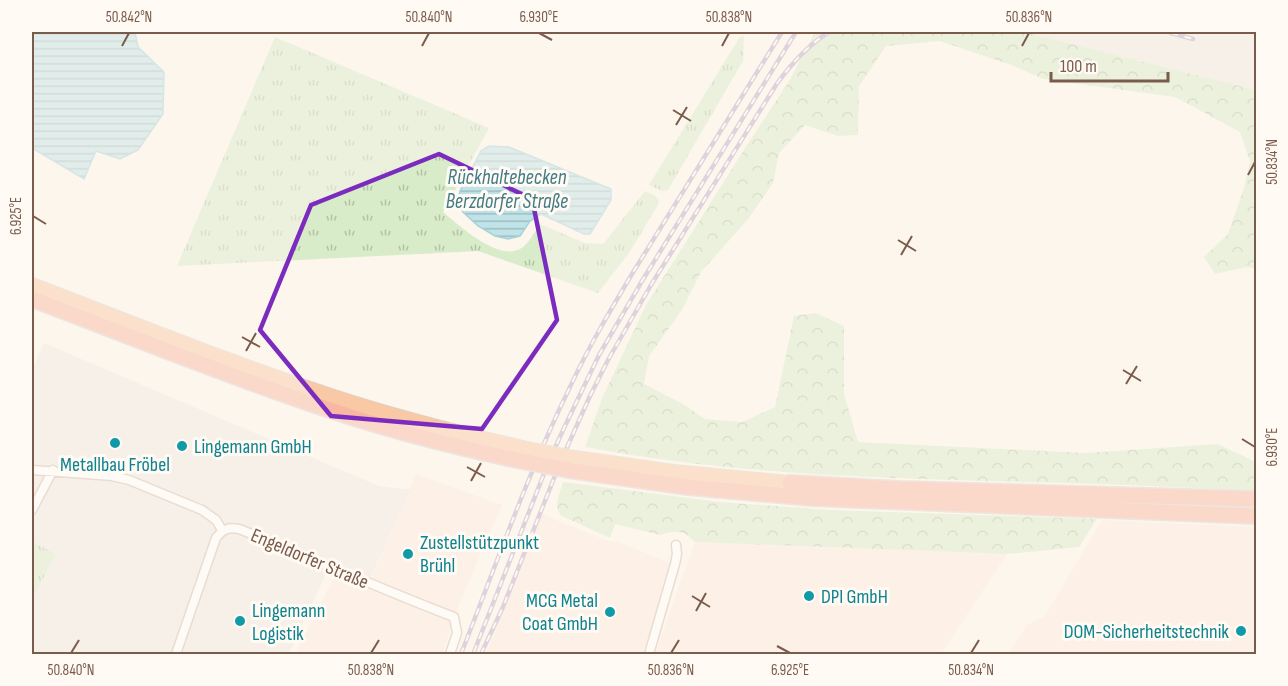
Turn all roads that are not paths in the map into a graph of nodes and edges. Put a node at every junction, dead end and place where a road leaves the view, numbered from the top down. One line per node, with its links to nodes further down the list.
1 (32, 285): 3 (highway)
2 (32, 299): 3 (highway)
3 (525, 455): 4 (highway, bridge)
4 (572, 464): 7 (highway); 10 (highway)
5 (32, 470): 6 (street)
6 (53, 470): 9 (street); 11 (street)
7 (790, 483): 8 (highway)
8 (1257, 499)
9 (32, 510)
10 (1257, 516)
11 (222, 530): 13 (street, Engeldorfer Straße); 14 (street, Engeldorfer Straße)
12 (676, 545): 15 (street)
13 (177, 654)
14 (450, 654)
15 (649, 654)

